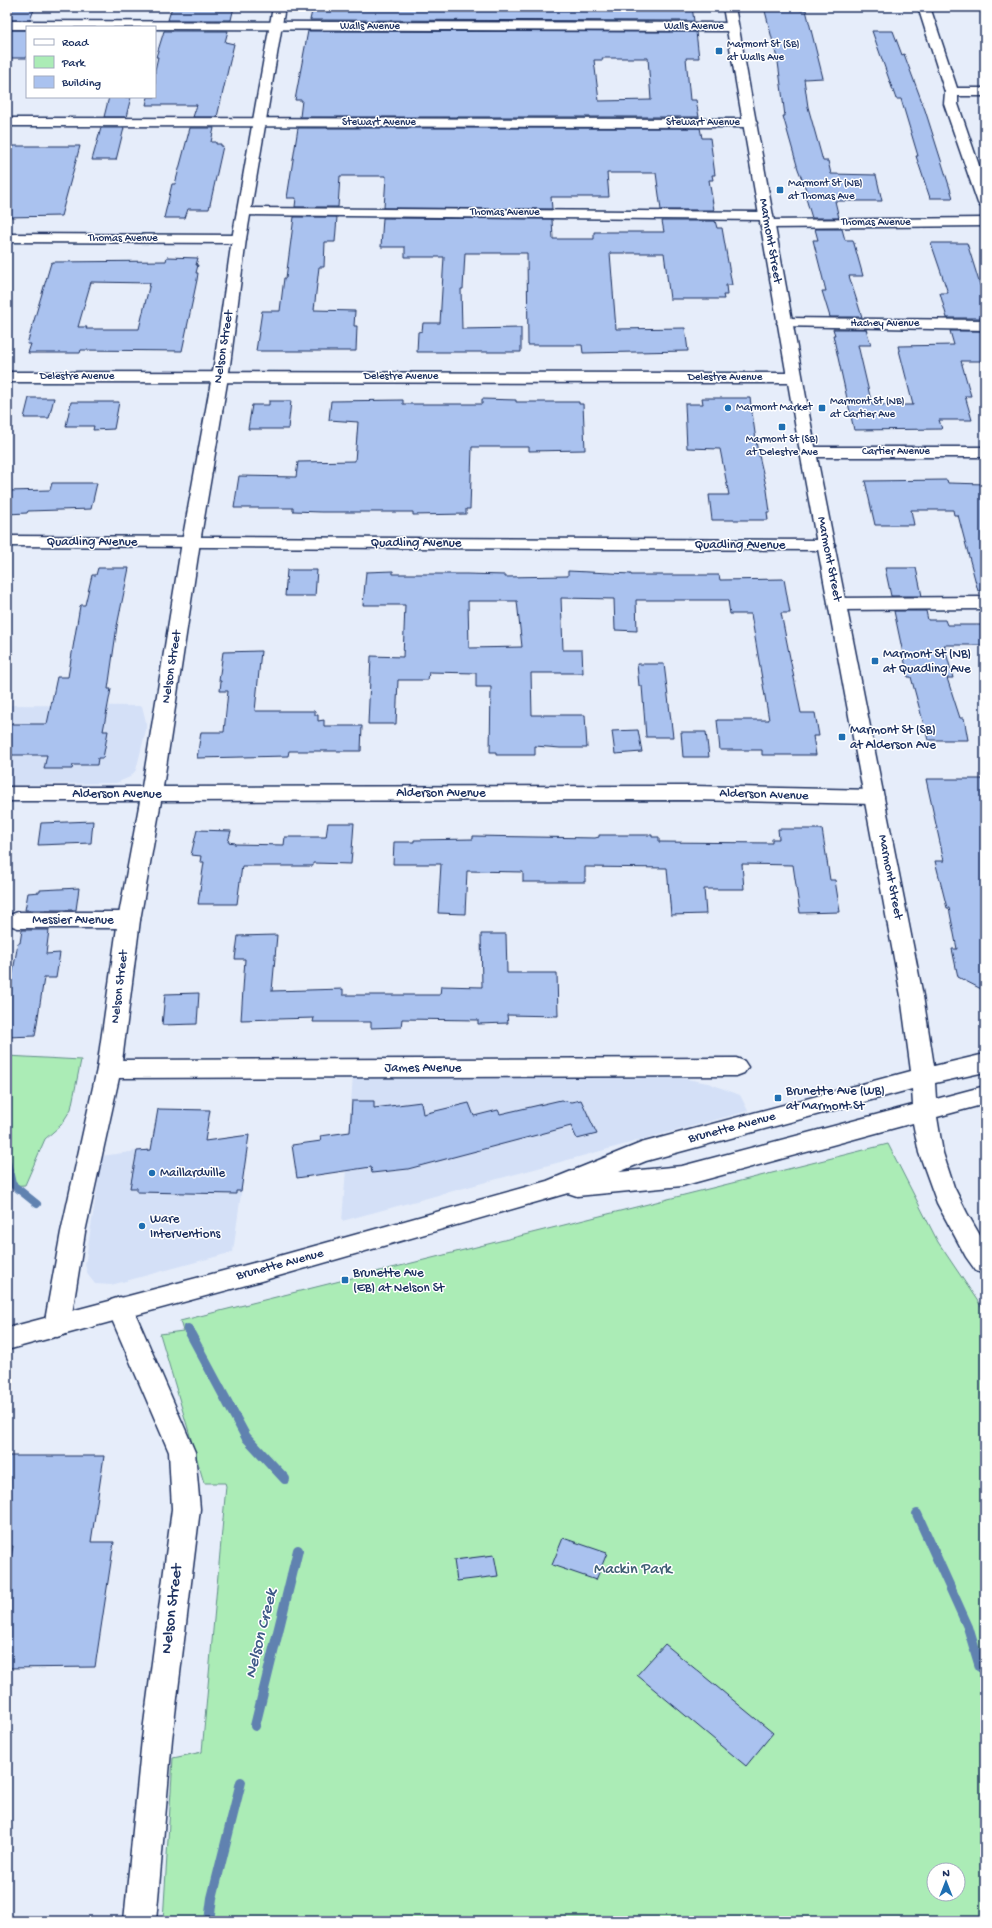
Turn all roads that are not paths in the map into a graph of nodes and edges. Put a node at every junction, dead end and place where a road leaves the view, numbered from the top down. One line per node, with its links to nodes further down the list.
1 (279, 7): 5 (street, Nelson Street)
2 (729, 7): 6 (street, Marmont Street)
3 (924, 7): 7 (street)
4 (7, 25): 5 (street, Walls Avenue)
5 (276, 26): 6 (street, Walls Avenue); 10 (street, Nelson Street)
6 (732, 27): 11 (street, Marmont Street)
7 (952, 92): 8 (street); 12 (street)
8 (985, 92)
9 (7, 122): 10 (street, Stewart Avenue)
10 (259, 123): 11 (street, Stewart Avenue); 13 (street, Nelson Street)
11 (750, 123): 14 (street, Marmont Street)
12 (985, 203)
13 (244, 212): 14 (street, Thomas Avenue); 17 (street, Nelson Street)
14 (766, 220): 15 (street, Thomas Avenue); 18 (street, Marmont Street)
15 (985, 222)
16 (7, 238): 17 (street, Thomas Avenue)
17 (239, 238): 21 (street, Nelson Street)
18 (785, 323): 19 (street, Hachey Avenue); 22 (street, Marmont Street)
19 (985, 325)
20 (7, 377): 21 (street, Delestre Avenue)
21 (220, 377): 22 (street, Delestre Avenue); 26 (street, Nelson Street)
22 (794, 378): 23 (street, Marmont Street)
23 (808, 452): 24 (street, Cartier Avenue); 27 (street, Marmont Street)
24 (985, 452)
25 (7, 541): 26 (street, Quadling Avenue)
26 (190, 542): 27 (street, Quadling Avenue); 31 (street, Nelson Street)
27 (826, 545): 29 (street, Marmont Street)
28 (985, 603): 29 (street)
29 (837, 604): 32 (street, Marmont Street)
30 (7, 794): 31 (street, Alderson Avenue)
31 (151, 794): 32 (street, Alderson Avenue); 34 (street, Nelson Street)
32 (874, 797): 38 (street, Marmont Street)
33 (18, 920): 34 (street, Messier Avenue)
34 (128, 920): 37 (street, Nelson Street)
35 (985, 1063): 38 (street, Brunette Avenue)
36 (736, 1067): 37 (street, James Avenue)
37 (109, 1069): 44 (street, Nelson Street)
38 (923, 1077): 40 (street, Marmont Street); 41 (street, Brunette Avenue)
39 (985, 1095): 40 (street, Brunette Avenue)
40 (925, 1112): 41 (street, Brunette Avenue); 42 (street, Marmont Street)
41 (552, 1189): 43 (street, Brunette Avenue)
42 (985, 1264)
43 (120, 1308): 44 (street, Brunette Avenue); 46 (street, Nelson Street)
44 (57, 1326): 45 (street, Brunette Avenue)
45 (7, 1338)
46 (140, 1921)

